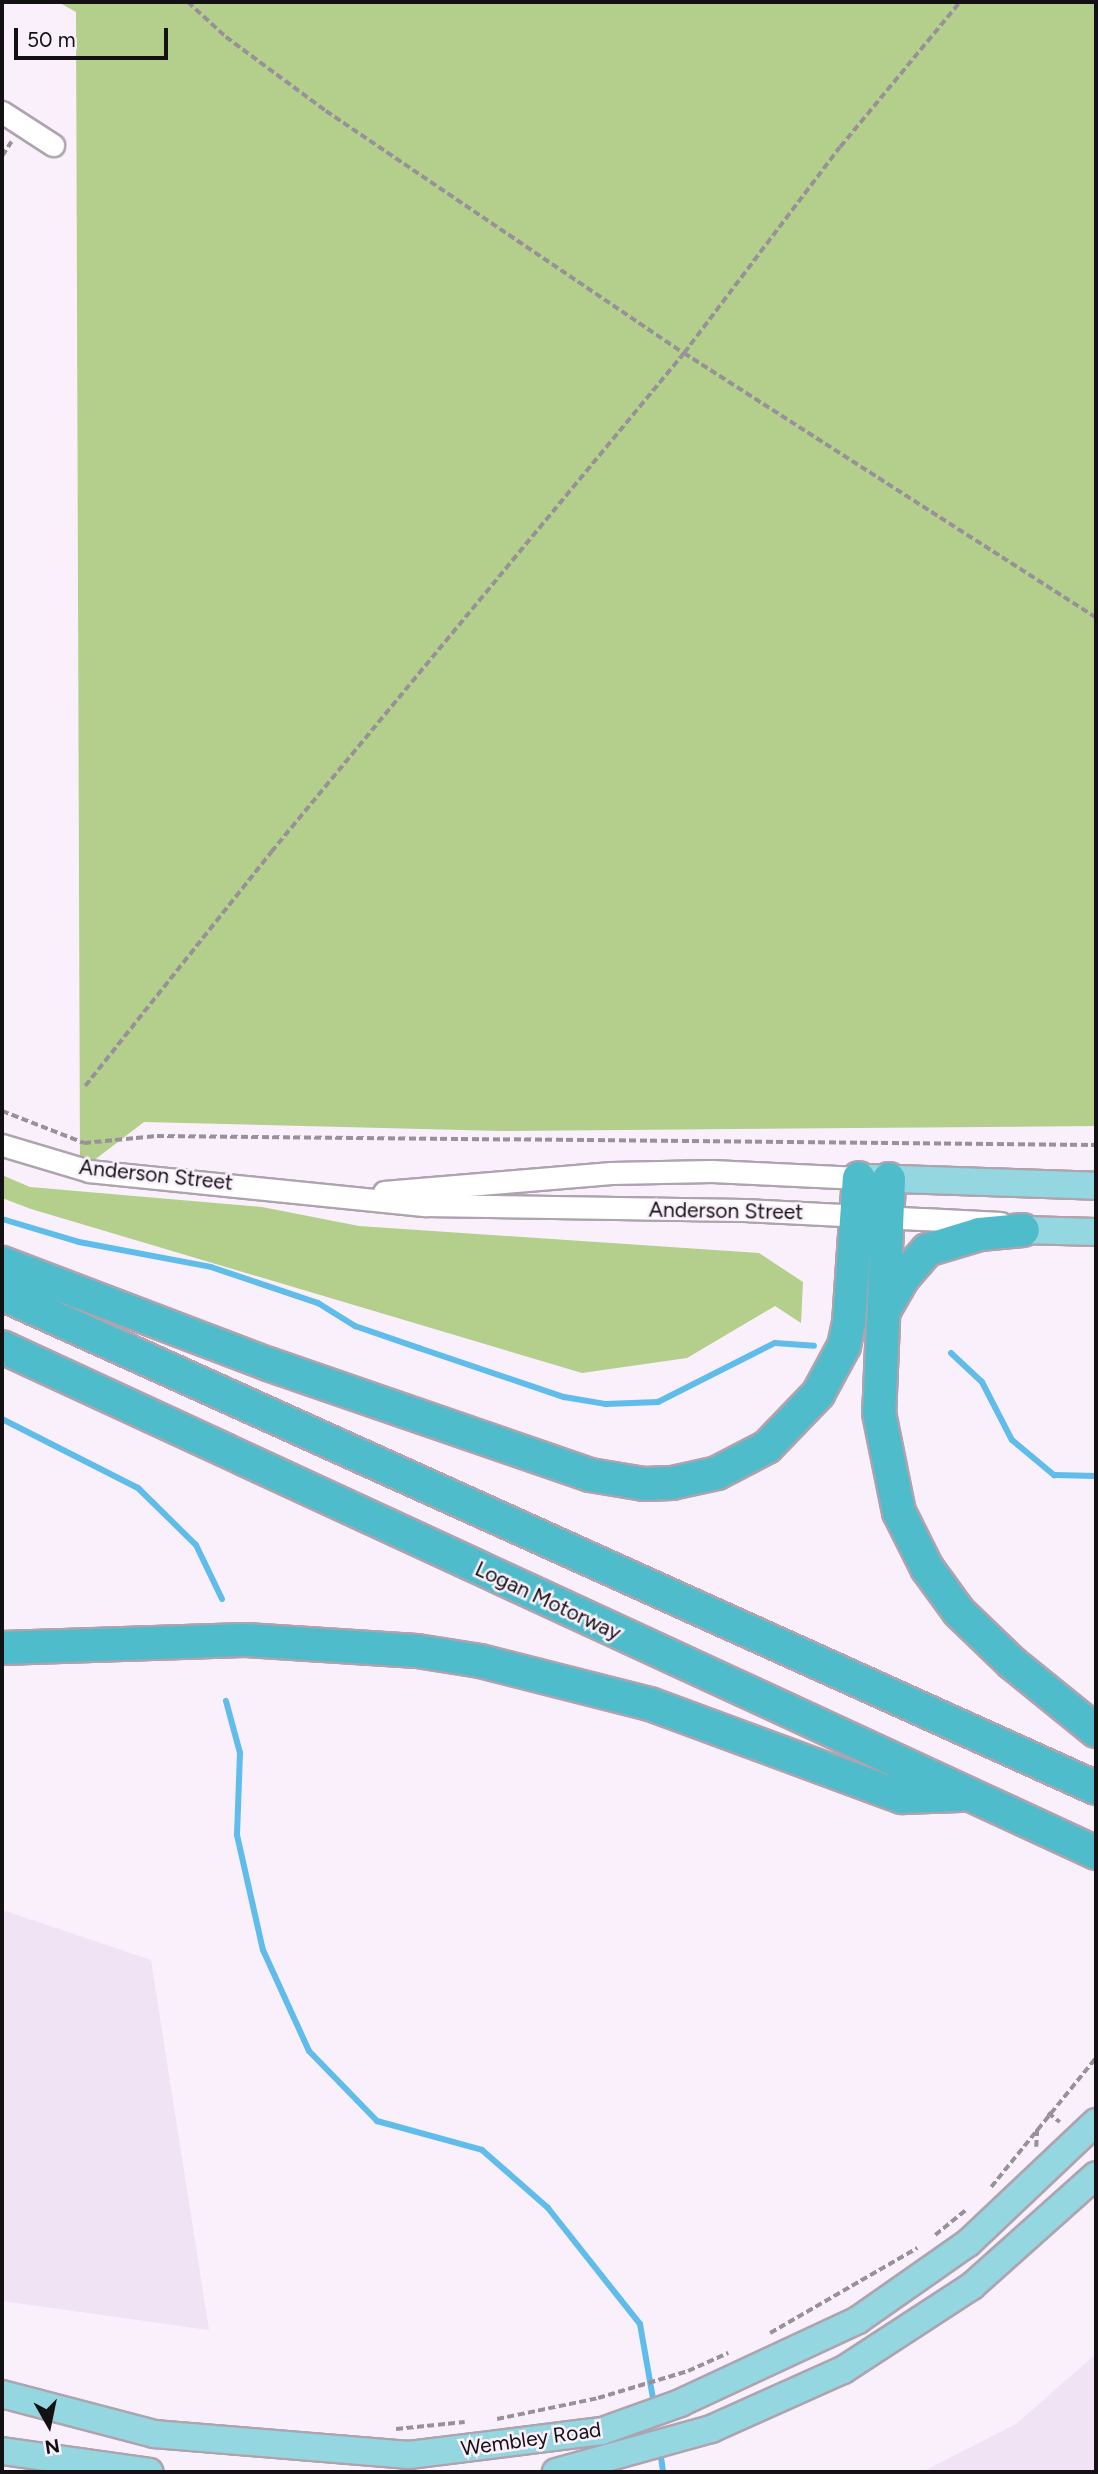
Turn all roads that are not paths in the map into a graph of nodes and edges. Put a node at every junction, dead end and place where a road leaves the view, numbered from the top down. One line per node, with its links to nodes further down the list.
1 (2, 112): 2 (street)
2 (52, 145)
3 (2, 1144): 6 (street, Anderson Street)
4 (874, 1179): 5 (main road, Anderson Street); 6 (street, Anderson Street); 7 (highway)
5 (1096, 1186)
6 (355, 1195): 7 (street, Anderson Street)
7 (873, 1214): 8 (street, Anderson Street); 10 (highway); 12 (highway)
8 (1023, 1230): 9 (main road, Anderson Street); 12 (highway)
9 (1096, 1233)
10 (2, 1264)
11 (2, 1294): 16 (highway)
12 (883, 1313): 15 (highway)
13 (2, 1347): 17 (highway, Logan Motorway)
14 (2, 1648): 17 (highway)
15 (1096, 1731)
16 (1096, 1788)
17 (968, 1795): 18 (highway, Logan Motorway)
18 (1096, 1853)
19 (1095, 2125): 21 (main road, Wembley Road)
20 (1091, 2185): 24 (main road, Wembley Road)
21 (2, 2394)
22 (2, 2451): 23 (main road)
23 (150, 2472)
24 (556, 2472)

